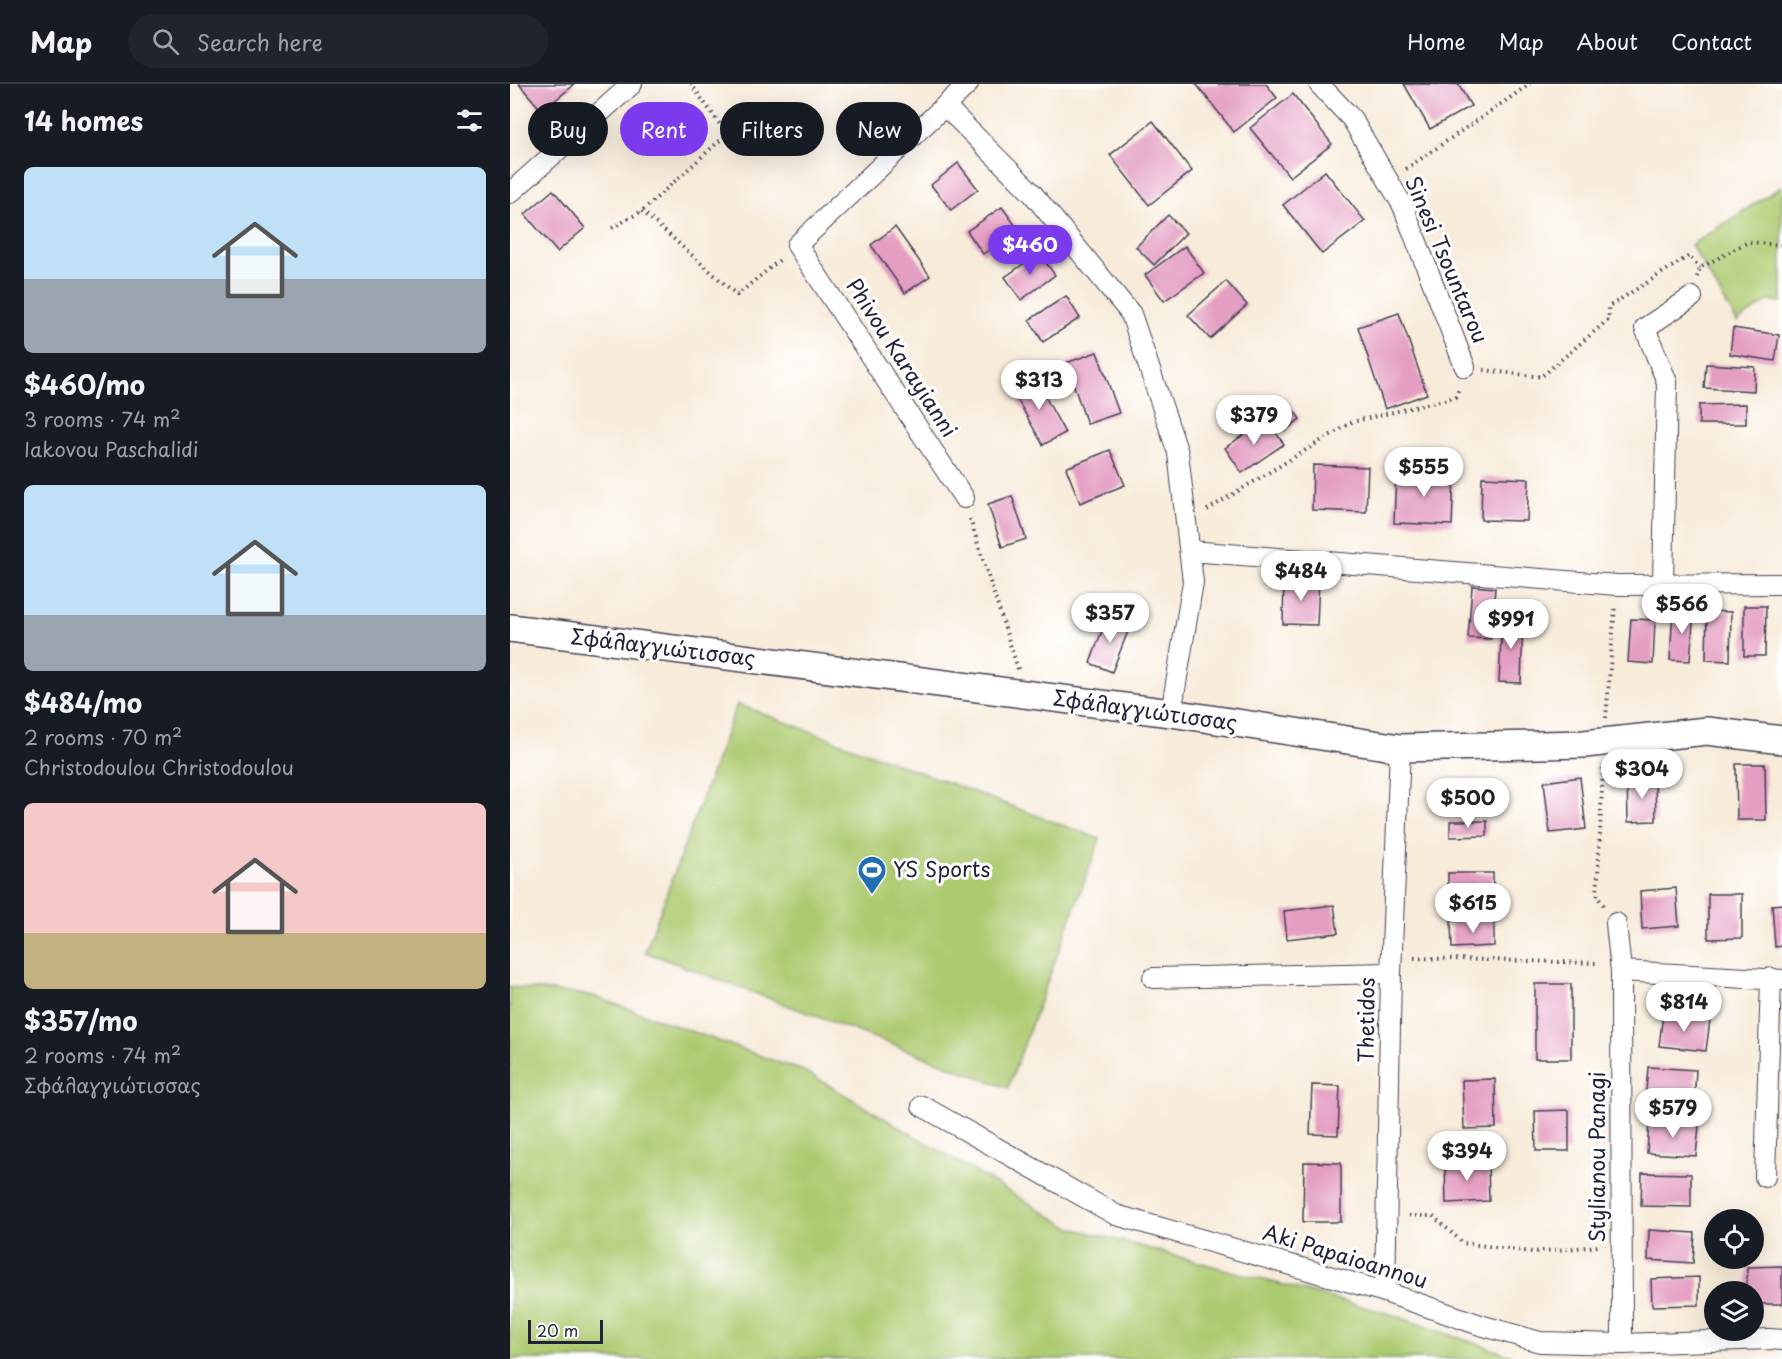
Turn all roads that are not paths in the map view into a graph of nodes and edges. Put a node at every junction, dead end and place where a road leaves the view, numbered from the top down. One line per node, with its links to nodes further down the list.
1 (632, 84): 5 (street)
2 (968, 84): 4 (street)
3 (1319, 84): 7 (street, Sinesi Tsountarou)
4 (945, 106): 8 (street, Phivou Karayianni); 9 (street)
5 (510, 193)
6 (1692, 297): 10 (street)
7 (1465, 367)
8 (964, 498)
9 (1190, 551): 10 (street); 13 (street)
10 (1663, 584): 11 (street)
11 (1782, 584)
12 (510, 628): 13 (street, Σφάλαγγιώτισσας)
13 (1170, 713): 15 (street, Σφάλαγγιώτισσας)
14 (1782, 740): 15 (street, Σφάλαγγιώτισσας)
15 (1400, 748): 17 (street, Thetidos)
16 (1616, 923): 18 (street, Stylianou Panagi)
17 (1392, 965): 19 (street); 23 (street, Thetidos)
18 (1620, 967): 20 (street); 25 (street, Stylianou Panagi)
19 (1153, 978)
20 (1776, 979): 22 (street)
21 (922, 1106): 23 (street, Aki Papaioannou)
22 (1766, 1177)
23 (1386, 1292): 25 (street, Aki Papaioannou)
24 (1782, 1340): 25 (street, Aki Papaioannou)
25 (1622, 1344)

